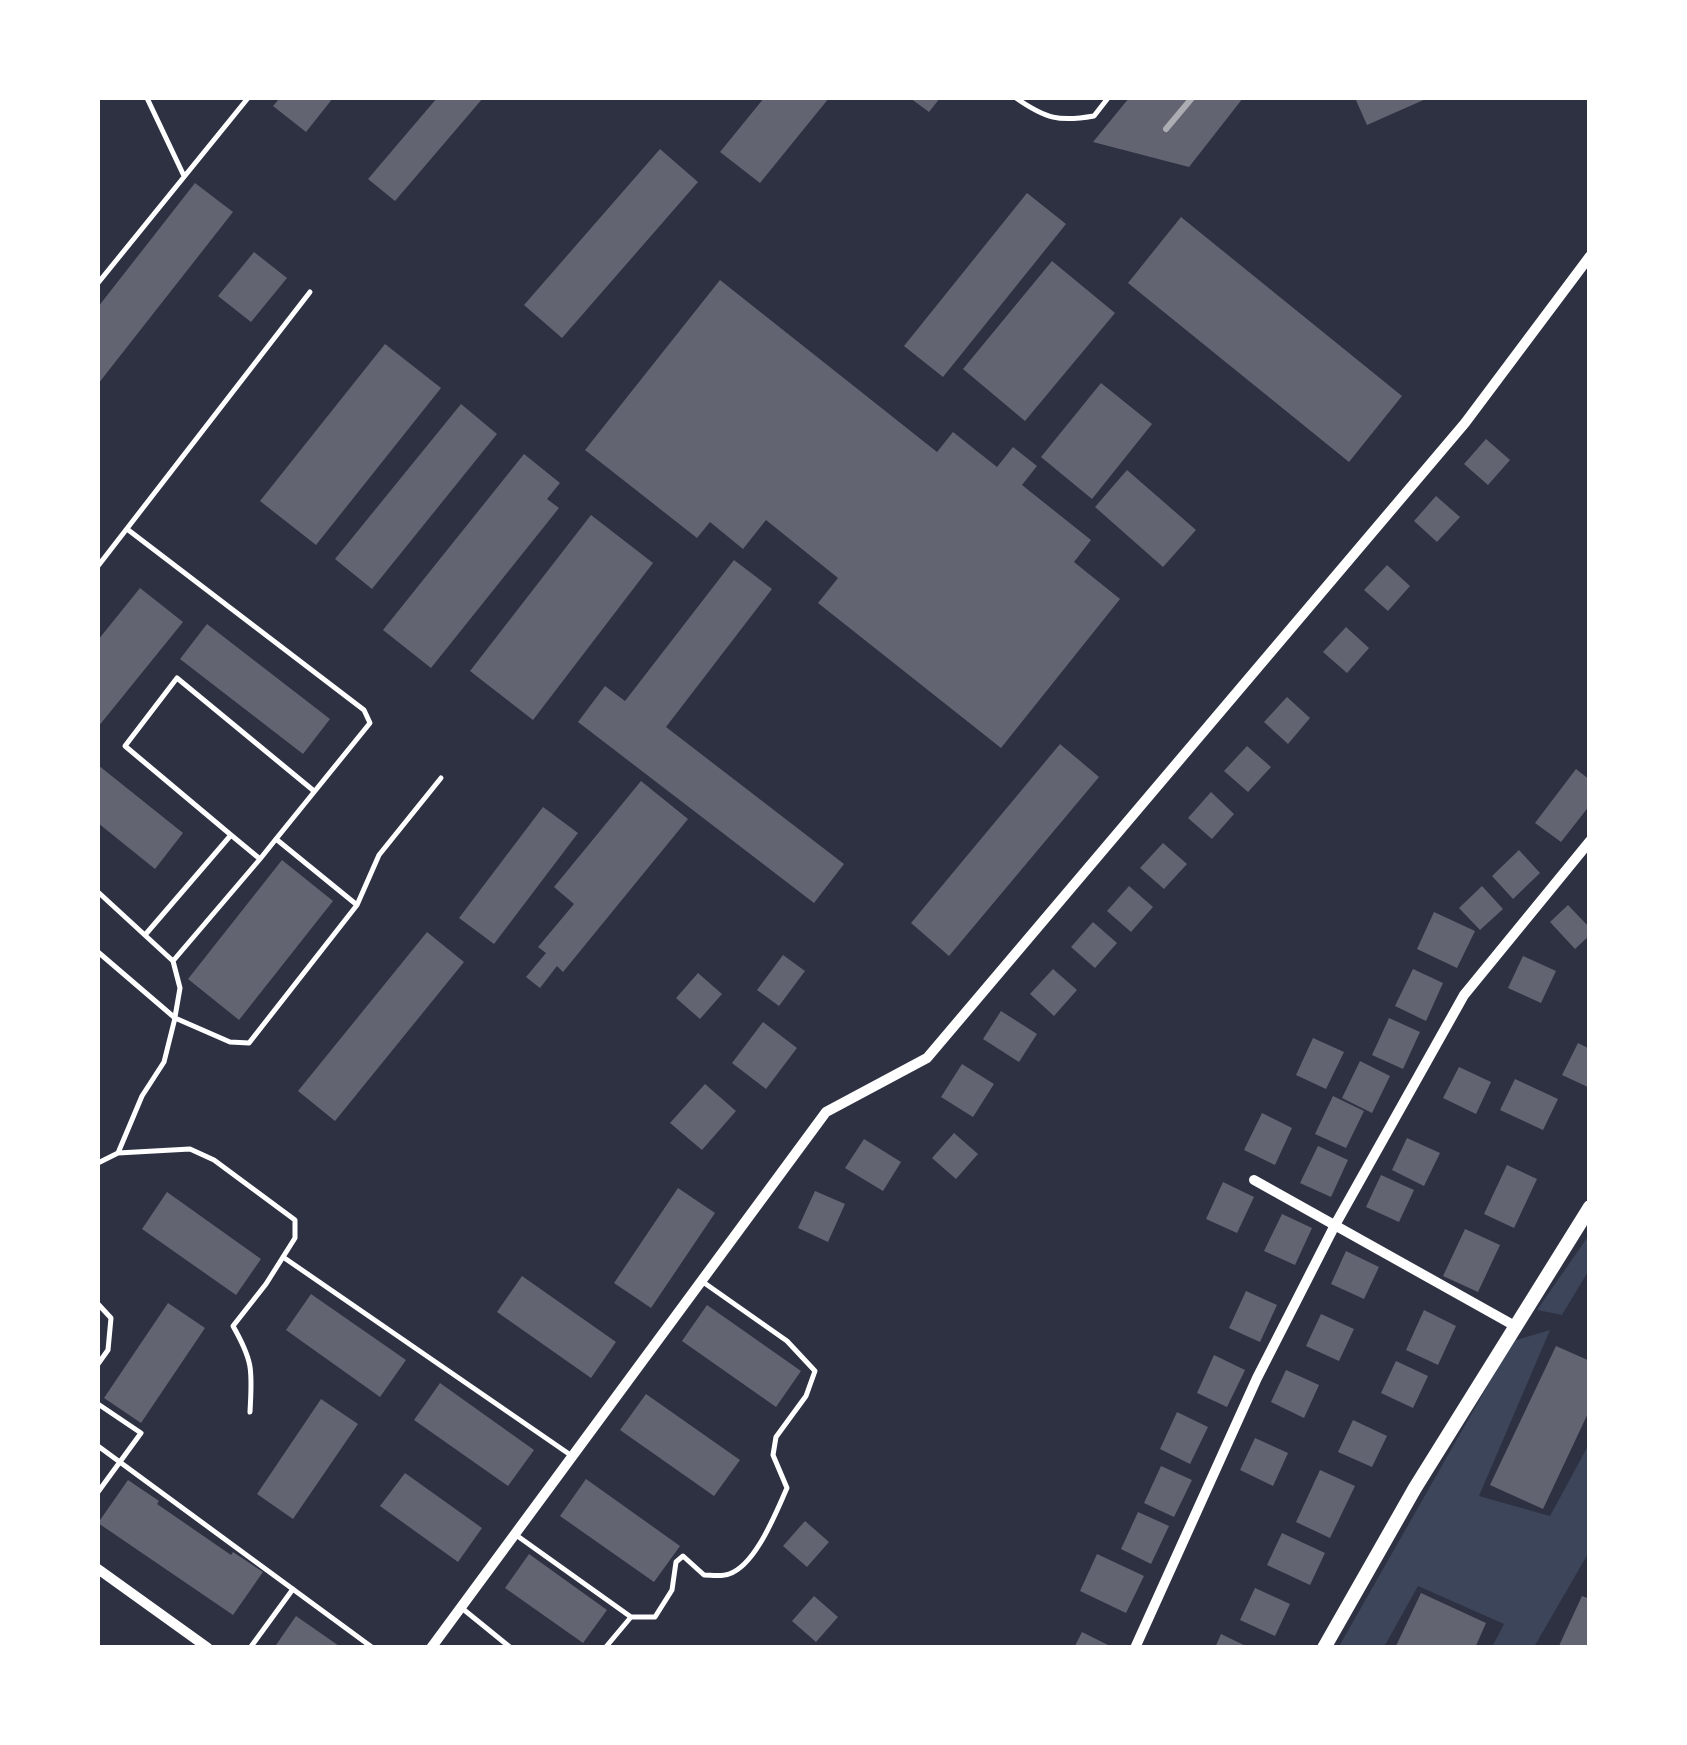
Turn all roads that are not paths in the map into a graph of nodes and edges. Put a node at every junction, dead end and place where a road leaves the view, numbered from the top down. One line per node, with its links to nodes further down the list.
1 (147, 98): 5 (lane)
2 (248, 98): 5 (lane)
3 (1016, 98): 4 (lane)
4 (1108, 98)
5 (184, 176): 7 (lane)
6 (1590, 256): 29 (street)
7 (98, 283)
8 (310, 292): 9 (lane)
9 (127, 529): 10 (lane); 12 (lane)
10 (98, 566)
11 (441, 778): 18 (lane)
12 (314, 792): 13 (lane); 14 (lane)
13 (231, 835): 16 (lane); 19 (lane)
14 (276, 839): 16 (lane); 18 (lane)
15 (1590, 840): 27 (street)
16 (260, 859): 21 (lane)
17 (98, 892): 19 (lane)
18 (357, 905): 22 (lane)
19 (144, 935): 21 (lane)
20 (98, 952): 22 (lane)
21 (174, 961): 22 (lane)
22 (175, 1018): 23 (lane)
23 (118, 1153): 24 (lane); 28 (lane)
24 (98, 1162)
25 (1254, 1180): 27 (street)
26 (1590, 1206): 31 (main road)
27 (1335, 1225): 31 (street); 50 (street)
28 (283, 1256): 34 (lane); 36 (lane)
29 (701, 1281): 36 (street); 43 (lane)
30 (98, 1304): 32 (lane)
31 (1516, 1326): 51 (main road)
32 (98, 1364)
33 (98, 1404): 37 (lane)
34 (250, 1412)
35 (98, 1446): 37 (lane)
36 (572, 1456): 39 (street)
37 (119, 1462): 38 (lane); 41 (lane)
38 (98, 1492)
39 (515, 1534): 42 (street); 43 (lane)
40 (98, 1569): 44 (street)
41 (292, 1588): 45 (lane); 46 (lane)
42 (460, 1607): 47 (street); 48 (lane)
43 (632, 1618): 49 (lane)
44 (208, 1648)
45 (250, 1648)
46 (373, 1648)
47 (431, 1648)
48 (511, 1648)
49 (605, 1648)
50 (1135, 1648)
51 (1324, 1648)

